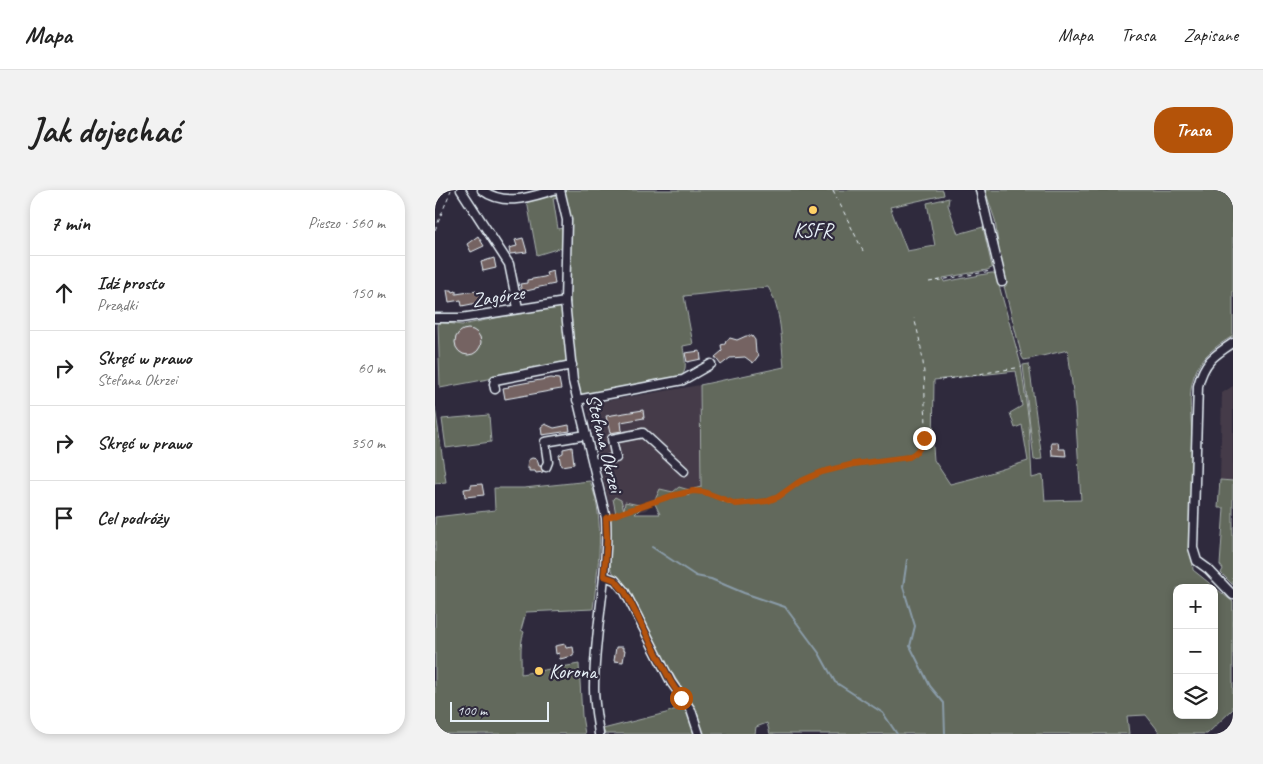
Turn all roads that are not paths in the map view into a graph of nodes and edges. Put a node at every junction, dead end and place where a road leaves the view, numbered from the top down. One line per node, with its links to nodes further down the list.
1 (461, 190): 8 (street)
2 (482, 190): 3 (street)
3 (554, 190)
4 (560, 190): 7 (street, Stefana Okrzei)
5 (980, 190): 6 (street)
6 (1002, 282)
7 (565, 302): 8 (street, Zagórze); 12 (street, Stefana Okrzei)
8 (518, 308): 9 (street, Zagórze)
9 (435, 318)
10 (1233, 343): 20 (street)
11 (711, 364): 14 (street)
12 (571, 365): 13 (street); 14 (street, Stefana Okrzei)
13 (495, 389)
14 (577, 400): 15 (street, Stefana Okrzei)
15 (586, 436): 16 (street, Stefana Okrzei); 17 (street)
16 (593, 463): 18 (street); 19 (street, Stefana Okrzei)
17 (547, 467)
18 (684, 470)
19 (604, 576): 21 (street, Stefana Okrzei); 22 (street)
20 (1233, 595)
21 (599, 734)
22 (699, 734)

